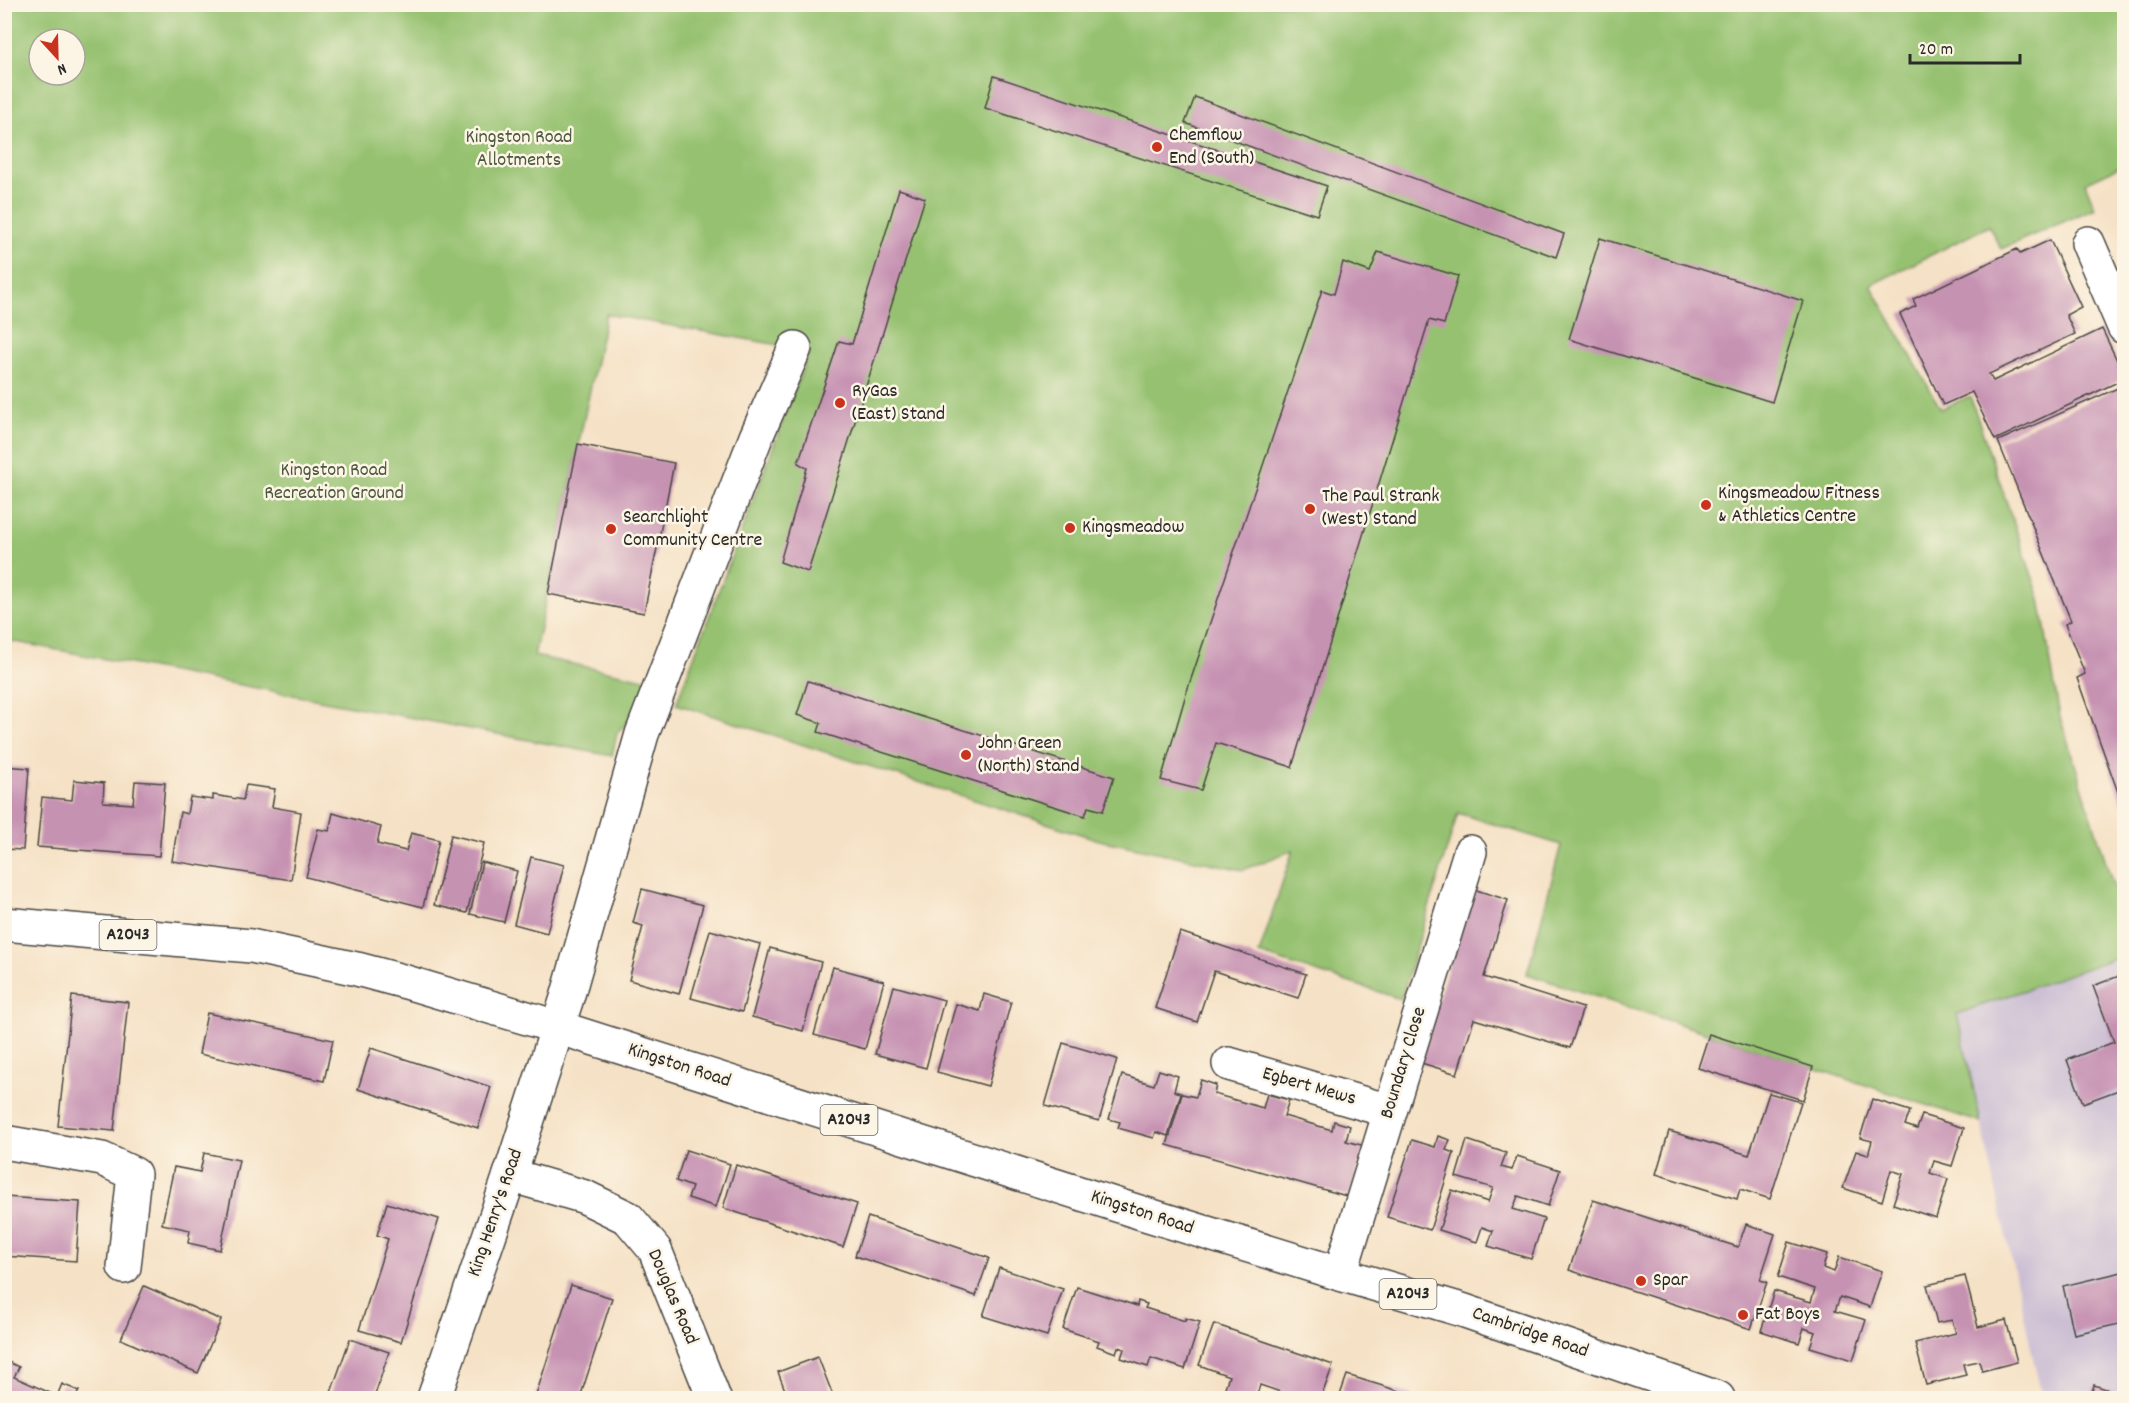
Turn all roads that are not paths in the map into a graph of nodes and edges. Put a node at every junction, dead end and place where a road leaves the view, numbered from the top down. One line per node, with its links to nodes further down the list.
1 (2088, 243): 2 (street)
2 (2124, 327)
3 (795, 348): 6 (street, King Henry's Road)
4 (1470, 852): 8 (street, Boundary Close)
5 (4, 924): 6 (street, Kingston Road / A2043)
6 (557, 1027): 10 (street, King Henry's Road); 12 (street, Kingston Road / A2043)
7 (1229, 1064): 8 (street, Egbert Mews)
8 (1389, 1111): 12 (street, Boundary Close)
9 (4, 1142): 11 (street)
10 (510, 1175): 13 (street, King Henry's Road); 14 (street, Douglas Road)
11 (124, 1267)
12 (1340, 1274): 15 (street, Cambridge Road / A2043)
13 (434, 1398)
14 (714, 1398)
15 (1718, 1398)

